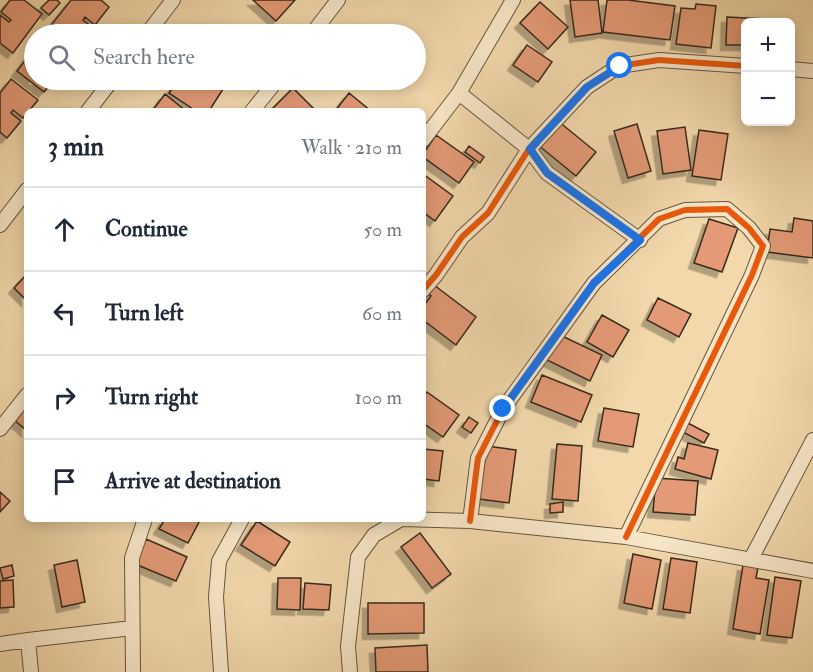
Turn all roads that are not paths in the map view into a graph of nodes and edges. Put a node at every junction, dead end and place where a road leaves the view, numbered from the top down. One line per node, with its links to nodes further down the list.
1 (173, 0): 4 (street)
2 (338, 0): 5 (street)
3 (513, 0): 11 (street)
4 (155, 24)
5 (320, 24)
6 (741, 66): 15 (street)
7 (795, 69): 8 (street)
8 (813, 71)
9 (104, 90): 12 (street)
10 (269, 90): 13 (street)
11 (459, 93): 14 (street); 15 (street)
12 (90, 108)
13 (254, 108)
14 (426, 136)
15 (530, 149): 18 (street); 19 (street)
16 (24, 194): 17 (street)
17 (0, 225)
18 (640, 240): 24 (street); 28 (street)
19 (426, 286)
20 (24, 399): 21 (street)
21 (0, 429)
22 (813, 440): 29 (street)
23 (426, 520): 24 (street)
24 (470, 521): 28 (street)
25 (144, 522): 31 (street)
26 (240, 522): 36 (street)
27 (396, 522): 37 (street)
28 (626, 537): 29 (street)
29 (751, 560): 30 (street)
30 (813, 571)
31 (132, 628): 32 (street); 35 (street)
32 (28, 639): 33 (street); 34 (street)
33 (0, 644)
34 (31, 672)
35 (133, 672)
36 (221, 672)
37 (350, 672)

